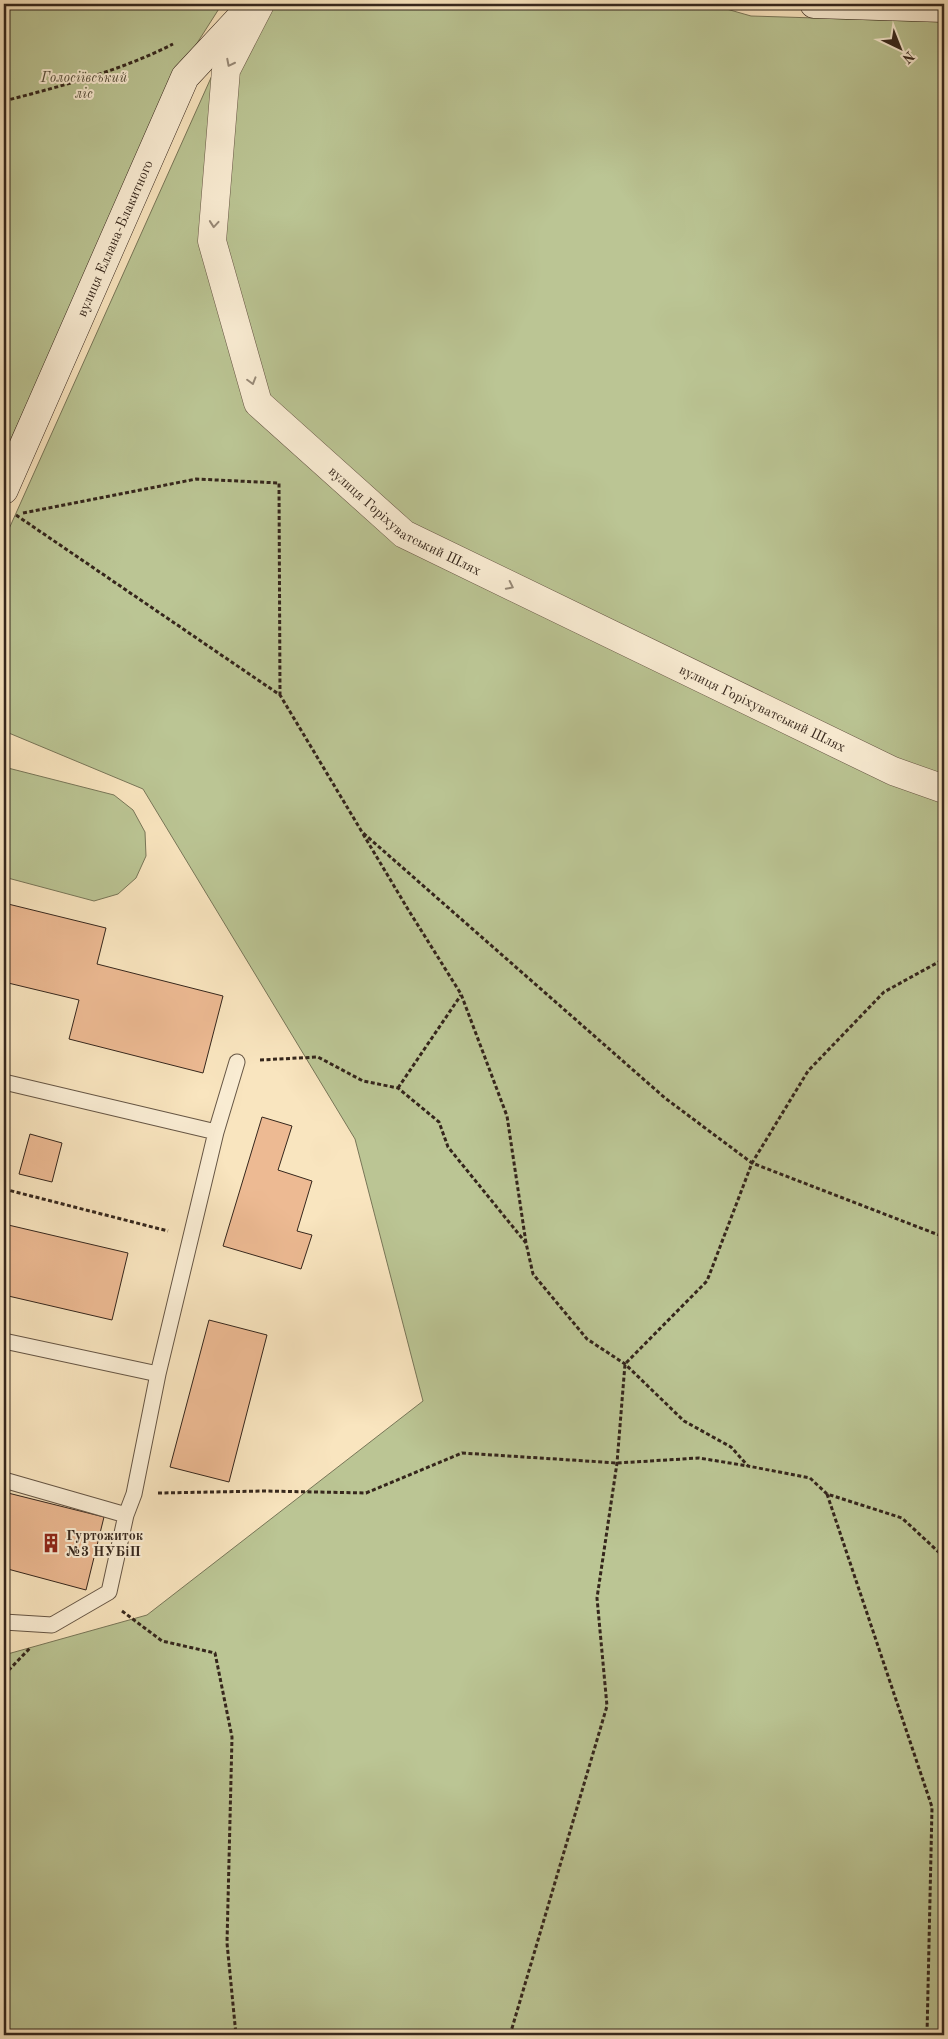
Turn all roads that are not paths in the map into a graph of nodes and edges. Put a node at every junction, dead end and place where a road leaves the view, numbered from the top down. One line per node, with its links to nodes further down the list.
1 (253, 4): 5 (street, вулиця Еллана-Блакитного)
2 (260, 4): 6 (street, вулиця Горіхуватський Шлях, one-way to 6)
3 (814, 4): 4 (street)
4 (944, 8)
5 (9, 507)
6 (944, 789)
7 (237, 1062): 9 (lane)
8 (4, 1082): 9 (lane)
9 (216, 1132): 11 (lane)
10 (4, 1341): 11 (lane)
11 (158, 1374): 13 (lane)
12 (4, 1480): 13 (lane)
13 (126, 1515): 14 (lane)
14 (4, 1622)

